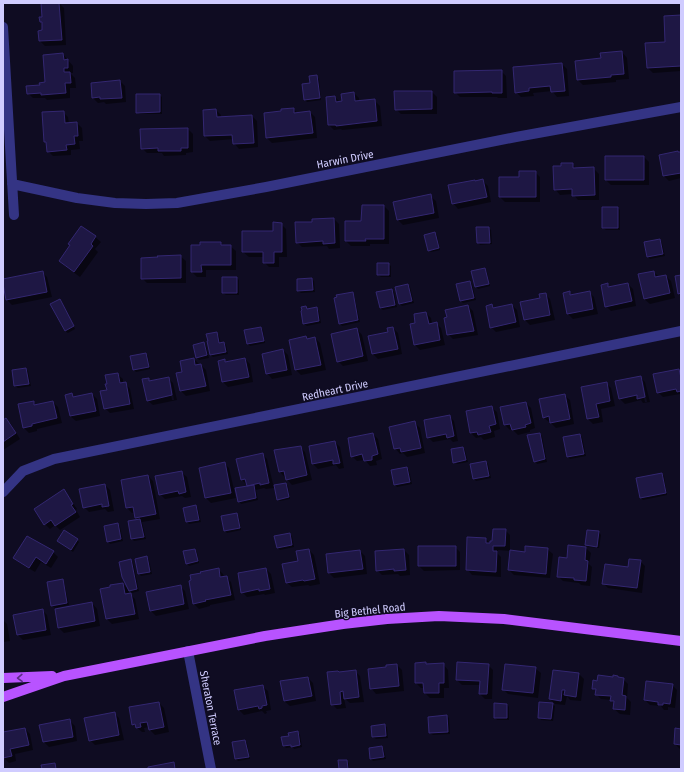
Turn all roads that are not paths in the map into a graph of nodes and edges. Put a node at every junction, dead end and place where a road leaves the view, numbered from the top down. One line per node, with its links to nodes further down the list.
1 (3, 27): 3 (street)
2 (681, 107): 3 (street, Harwin Drive)
3 (12, 184): 4 (street)
4 (14, 215)
5 (681, 331): 6 (street, Redheart Drive)
6 (3, 492)
7 (681, 641): 8 (main road, Big Bethel Road)
8 (188, 651): 9 (main road, Big Bethel Road); 12 (street, Sheraton Terrace)
9 (64, 676): 10 (main road, Big Bethel Road, one-way to 10); 11 (main road, Big Bethel Road)
10 (3, 678)
11 (3, 696)
12 (211, 769)

